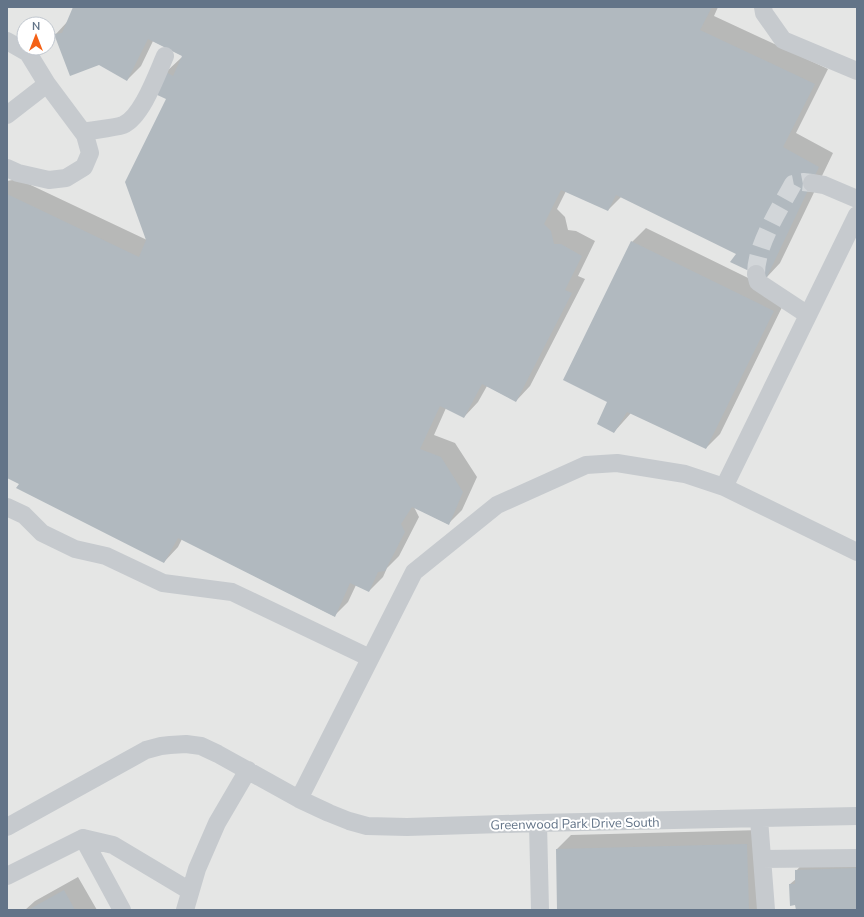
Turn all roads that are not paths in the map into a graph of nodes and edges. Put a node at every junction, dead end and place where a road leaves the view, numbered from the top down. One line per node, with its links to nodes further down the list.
1 (763, 7): 4 (street)
2 (7, 41): 5 (street)
3 (165, 56): 7 (street)
4 (857, 72)
5 (47, 84): 6 (street); 7 (street)
6 (7, 114)
7 (83, 132): 8 (street)
8 (7, 168)
9 (812, 182): 10 (street)
10 (857, 199)
11 (857, 215): 13 (street)
12 (756, 274): 13 (street)
13 (808, 315): 14 (street)
14 (724, 487): 16 (street); 17 (street)
15 (7, 507): 17 (street)
16 (857, 552)
17 (370, 658): 19 (street)
18 (248, 770): 19 (street, Greenwood Park Drive South); 23 (street, Greenwood Park Drive South); 28 (street)
19 (298, 799): 22 (street, Greenwood Park Drive South)
20 (857, 816): 21 (street, Greenwood Park Drive South)
21 (759, 819): 22 (street, Greenwood Park Drive South); 26 (street)
22 (538, 823): 31 (street)
23 (7, 827)
24 (83, 838): 27 (street); 28 (street); 29 (street)
25 (857, 858): 26 (street)
26 (762, 859): 32 (street)
27 (7, 876)
28 (190, 891): 30 (street)
29 (122, 910)
30 (186, 910)
31 (540, 910)
32 (766, 910)

